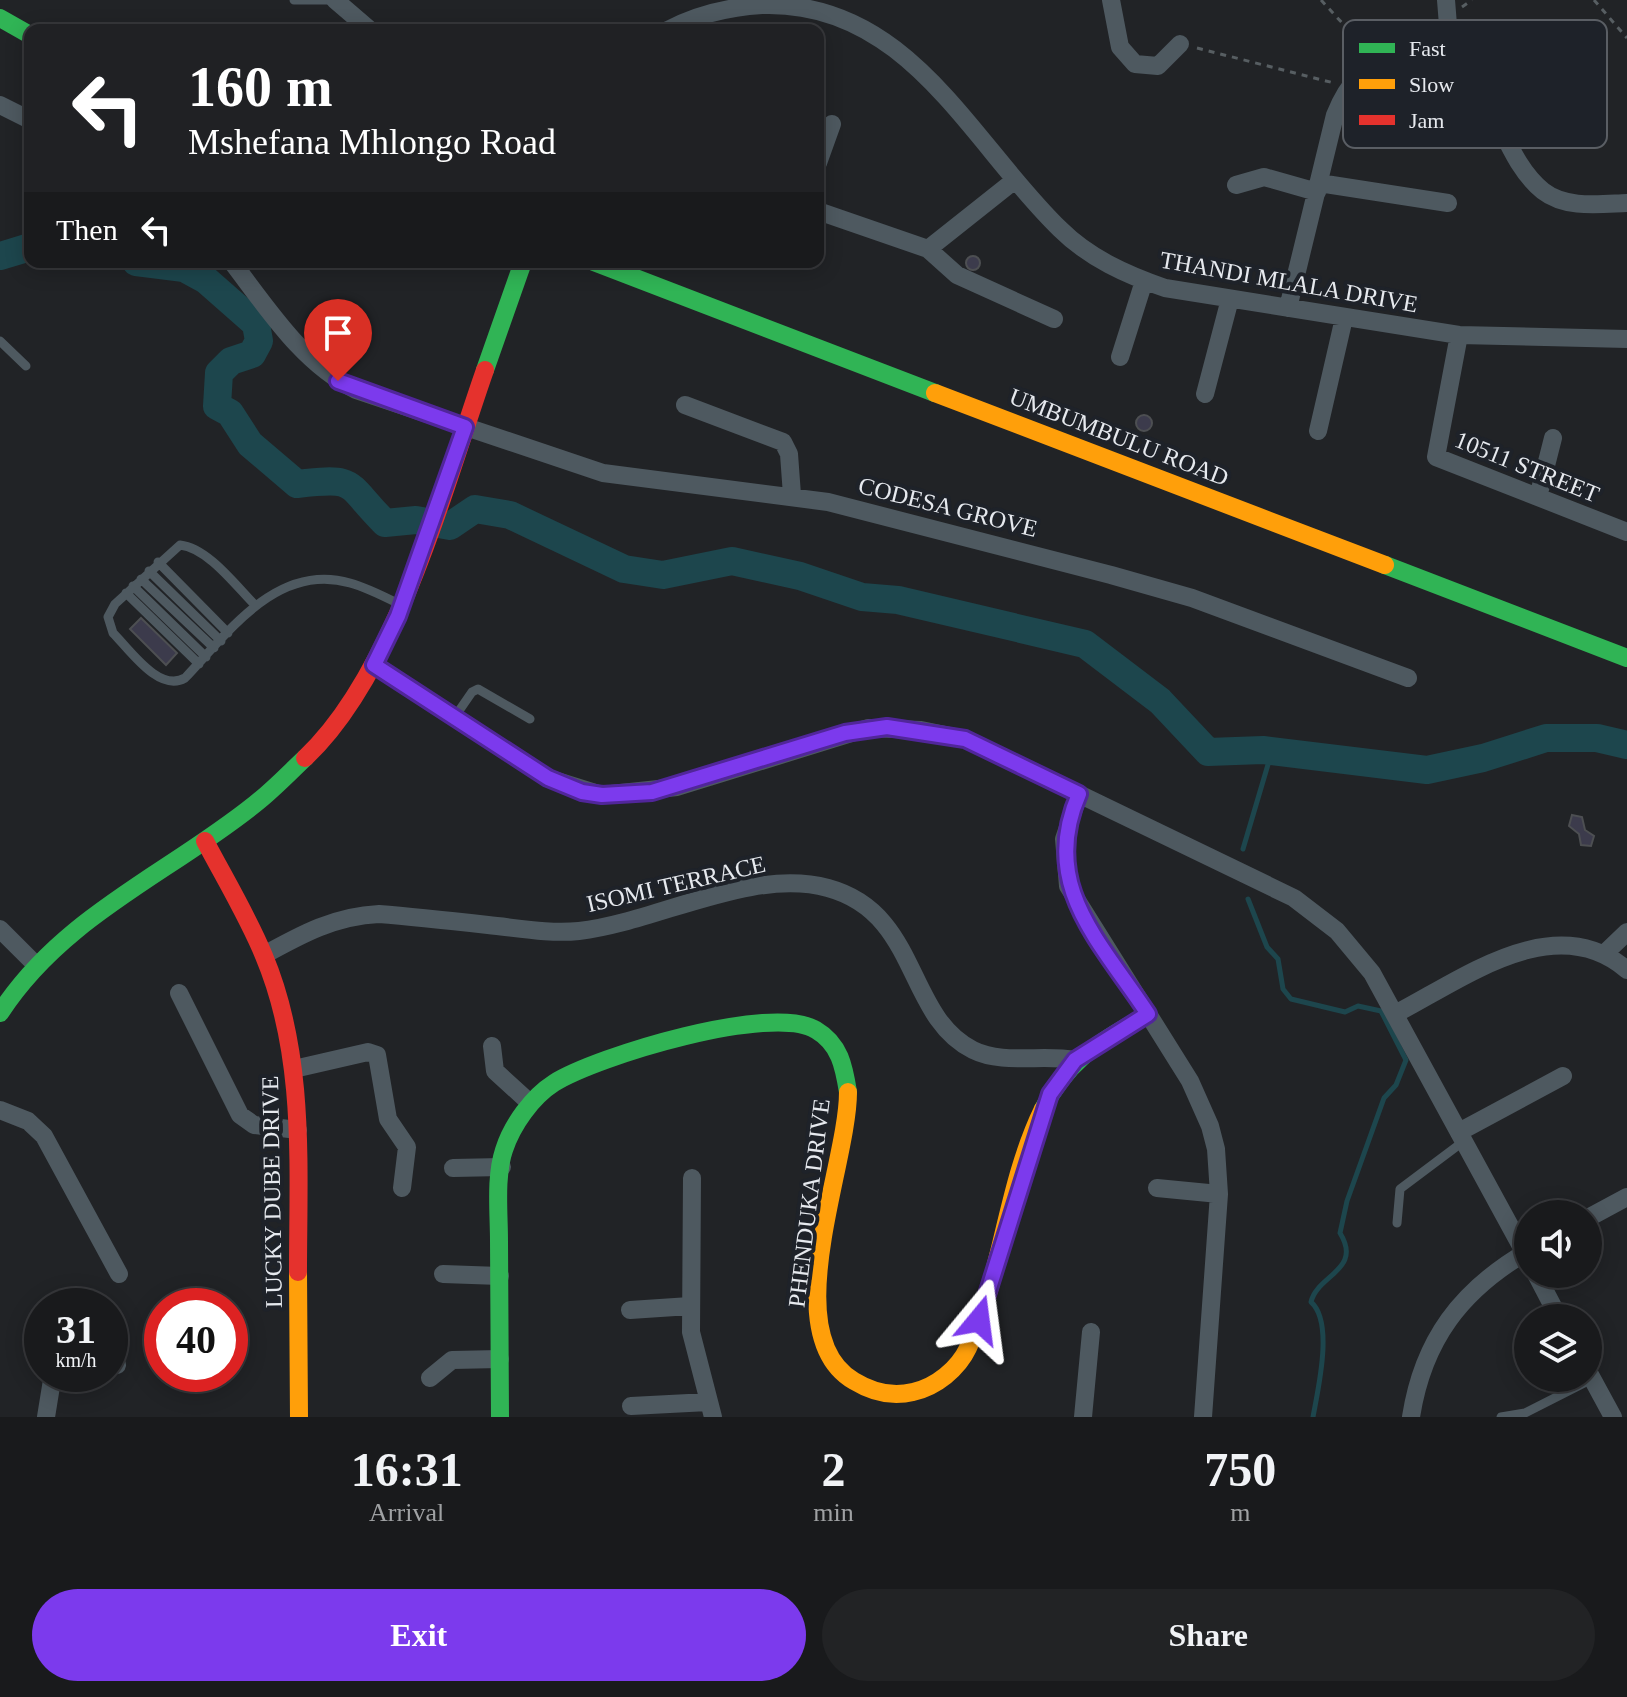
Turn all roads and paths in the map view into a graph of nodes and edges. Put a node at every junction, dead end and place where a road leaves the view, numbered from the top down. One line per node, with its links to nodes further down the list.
1 (294, 0): 2 (lane)
2 (333, 0): 10 (street)
3 (1111, 0): 15 (street)
4 (1321, 0): 12 (path)
5 (1446, 0): 9 (street)
6 (1594, 0): 14 (path)
7 (839, 8): 11 (street, THANDI MLALA DRIVE); 23 (street, THANDI MLALA DRIVE)
8 (0, 18): 13 (street)
9 (1448, 20)
10 (363, 24)
11 (683, 24)
12 (1343, 24)
13 (24, 32)
14 (1627, 38)
15 (1180, 44): 16 (path)
16 (1343, 85)
17 (1343, 98): 25 (street)
18 (0, 105): 19 (street)
19 (24, 117)
20 (832, 124): 21 (street)
21 (824, 146)
22 (1514, 148): 27 (street)
23 (1015, 180): 29 (street); 33 (street, THANDI MLALA DRIVE)
24 (1236, 185): 25 (street)
25 (1318, 187): 26 (street); 35 (street)
26 (1448, 203)
27 (1627, 203)
28 (824, 213): 29 (street)
29 (928, 249): 37 (street)
30 (237, 268): 45 (street, CODESA GROVE)
31 (521, 268): 45 (street)
32 (610, 268): 56 (street, UMBUMBULU ROAD)
33 (1144, 281): 34 (street, THANDI MLALA DRIVE); 41 (street)
34 (1230, 299): 35 (street, THANDI MLALA DRIVE); 43 (street)
35 (1288, 308): 36 (street, THANDI MLALA DRIVE)
36 (1344, 318): 38 (street, THANDI MLALA DRIVE); 46 (street)
37 (1054, 319)
38 (1459, 335): 39 (street, THANDI MLALA DRIVE); 49 (street, 10511 STREET)
39 (1627, 339)
40 (0, 341): 42 (lane)
41 (1120, 357)
42 (26, 366)
43 (1205, 394)
44 (685, 405): 48 (street)
45 (465, 427): 48 (street, CODESA GROVE); 54 (street)
46 (1318, 431)
47 (1553, 438): 49 (street)
48 (792, 495): 59 (street, CODESA GROVE)
49 (1538, 497): 50 (street, 10511 STREET)
50 (1627, 532)
51 (158, 562): 52 (lane); 53 (lane); 55 (lane)
52 (137, 582): 55 (lane); 57 (lane); 57 (lane)
53 (255, 605): 54 (lane); 55 (lane)
54 (402, 605): 58 (street)
55 (221, 641): 57 (lane)
56 (1627, 658)
57 (202, 660)
58 (374, 665): 60 (street); 63 (street)
59 (1408, 678)
60 (454, 718): 61 (lane); 62 (street)
61 (530, 719)
62 (1079, 794): 72 (street); 73 (street)
63 (205, 841): 67 (street, LUCKY DUBE DRIVE); 68 (street)
64 (0, 929): 68 (street)
65 (1627, 932): 66 (street)
66 (1604, 954): 69 (street); 73 (street)
67 (264, 955): 75 (street, ISOMI TERRACE); 76 (street, LUCKY DUBE DRIVE)
68 (35, 964): 71 (street)
69 (1627, 970)
70 (179, 993): 80 (street)
71 (0, 1013)
72 (1148, 1014): 75 (street, PHENDUKA DRIVE); 87 (street)
73 (1395, 1014): 81 (street)
74 (492, 1046): 78 (street)
75 (1075, 1060): 78 (street, PHENDUKA DRIVE)
76 (294, 1069): 80 (street, LUCKY DUBE DRIVE); 85 (street)
77 (1563, 1076): 81 (street)
78 (530, 1103): 82 (street, PHENDUKA DRIVE)
79 (0, 1110): 93 (street)
80 (298, 1130): 108 (street, LUCKY DUBE DRIVE)
81 (1461, 1136): 90 (lane); 91 (street)
82 (502, 1167): 83 (street); 95 (street, PHENDUKA DRIVE)
83 (453, 1168)
84 (692, 1178): 96 (street)
85 (402, 1188)
86 (1157, 1188): 87 (street)
87 (1219, 1194): 111 (street)
88 (1627, 1197): 89 (street)
89 (1602, 1210)
90 (1397, 1223)
91 (1514, 1231)
92 (1514, 1262): 112 (street)
93 (119, 1274)
94 (443, 1274): 95 (street)
95 (500, 1276): 99 (street, PHENDUKA DRIVE)
96 (690, 1306): 97 (street); 105 (street)
97 (630, 1310)
98 (1091, 1332): 110 (street)
99 (500, 1359): 100 (street); 109 (street, PHENDUKA DRIVE)
100 (430, 1378)
101 (50, 1392): 107 (street)
102 (1561, 1392): 113 (lane)
103 (1600, 1392): 114 (street)
104 (631, 1406): 105 (street)
105 (711, 1410)
106 (1627, 1412): 114 (street)
107 (46, 1417)
108 (299, 1417)
109 (500, 1417)
110 (1083, 1417)
111 (1203, 1417)
112 (1411, 1417)
113 (1501, 1417)
114 (1614, 1417)

